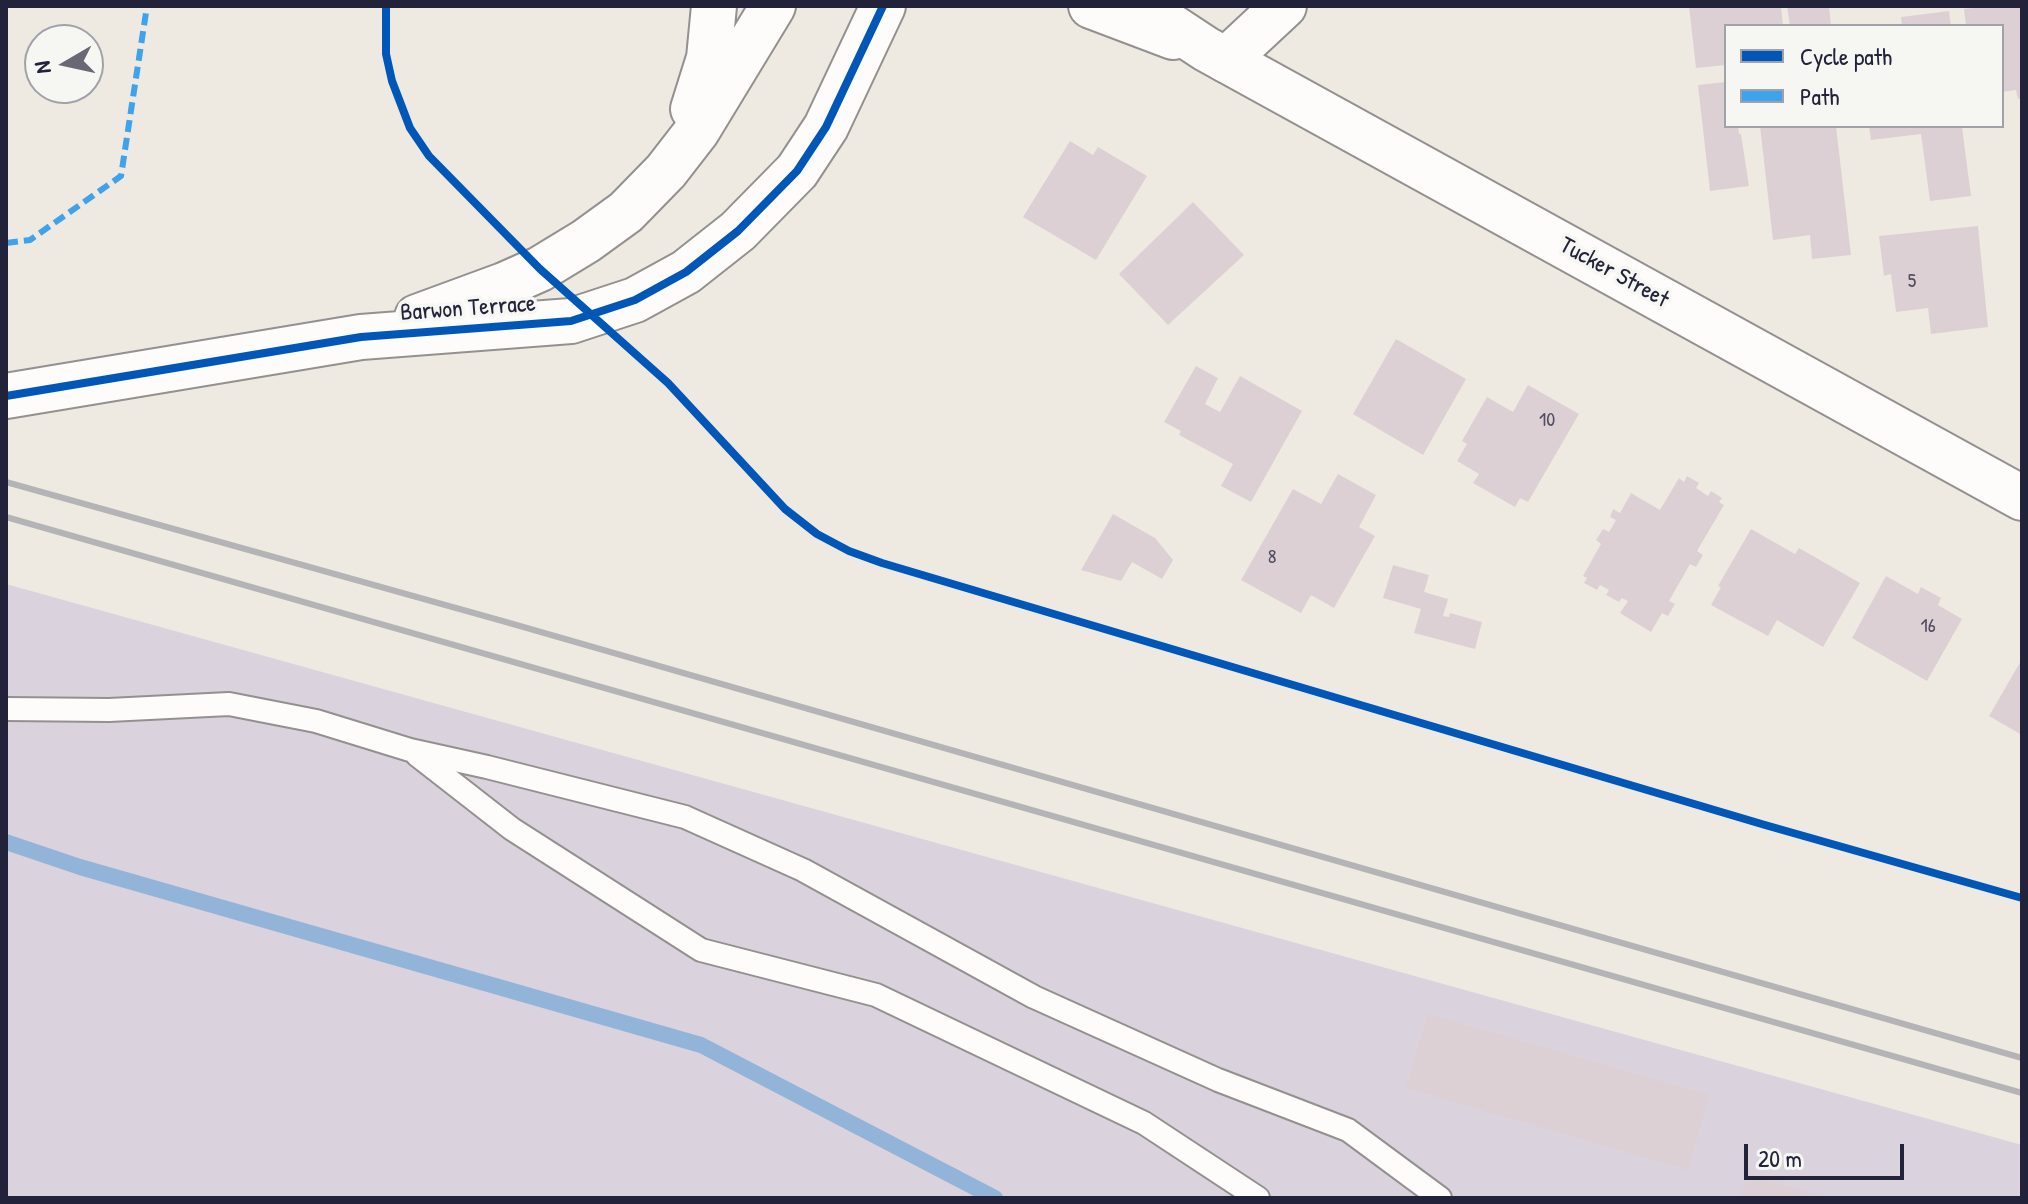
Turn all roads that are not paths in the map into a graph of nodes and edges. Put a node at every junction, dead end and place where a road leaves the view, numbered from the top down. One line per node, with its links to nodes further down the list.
1 (714, 6): 8 (street, Barwon Terrace)
2 (773, 6): 8 (street, Barwon Terrace)
3 (883, 6): 9 (street, Barwon Terrace)
4 (1091, 6): 6 (street, Tucker Street)
5 (1284, 6): 7 (street)
6 (1162, 16): 7 (street, Tucker Street)
7 (1216, 54): 11 (street, Tucker Street)
8 (651, 188): 9 (street, Barwon Terrace)
9 (361, 337): 10 (street, Barwon Terrace)
10 (6, 396)
11 (2022, 498)
12 (6, 709): 13 (lane)
13 (410, 750): 14 (lane); 15 (lane)
14 (1258, 1198)
15 (1440, 1198)

